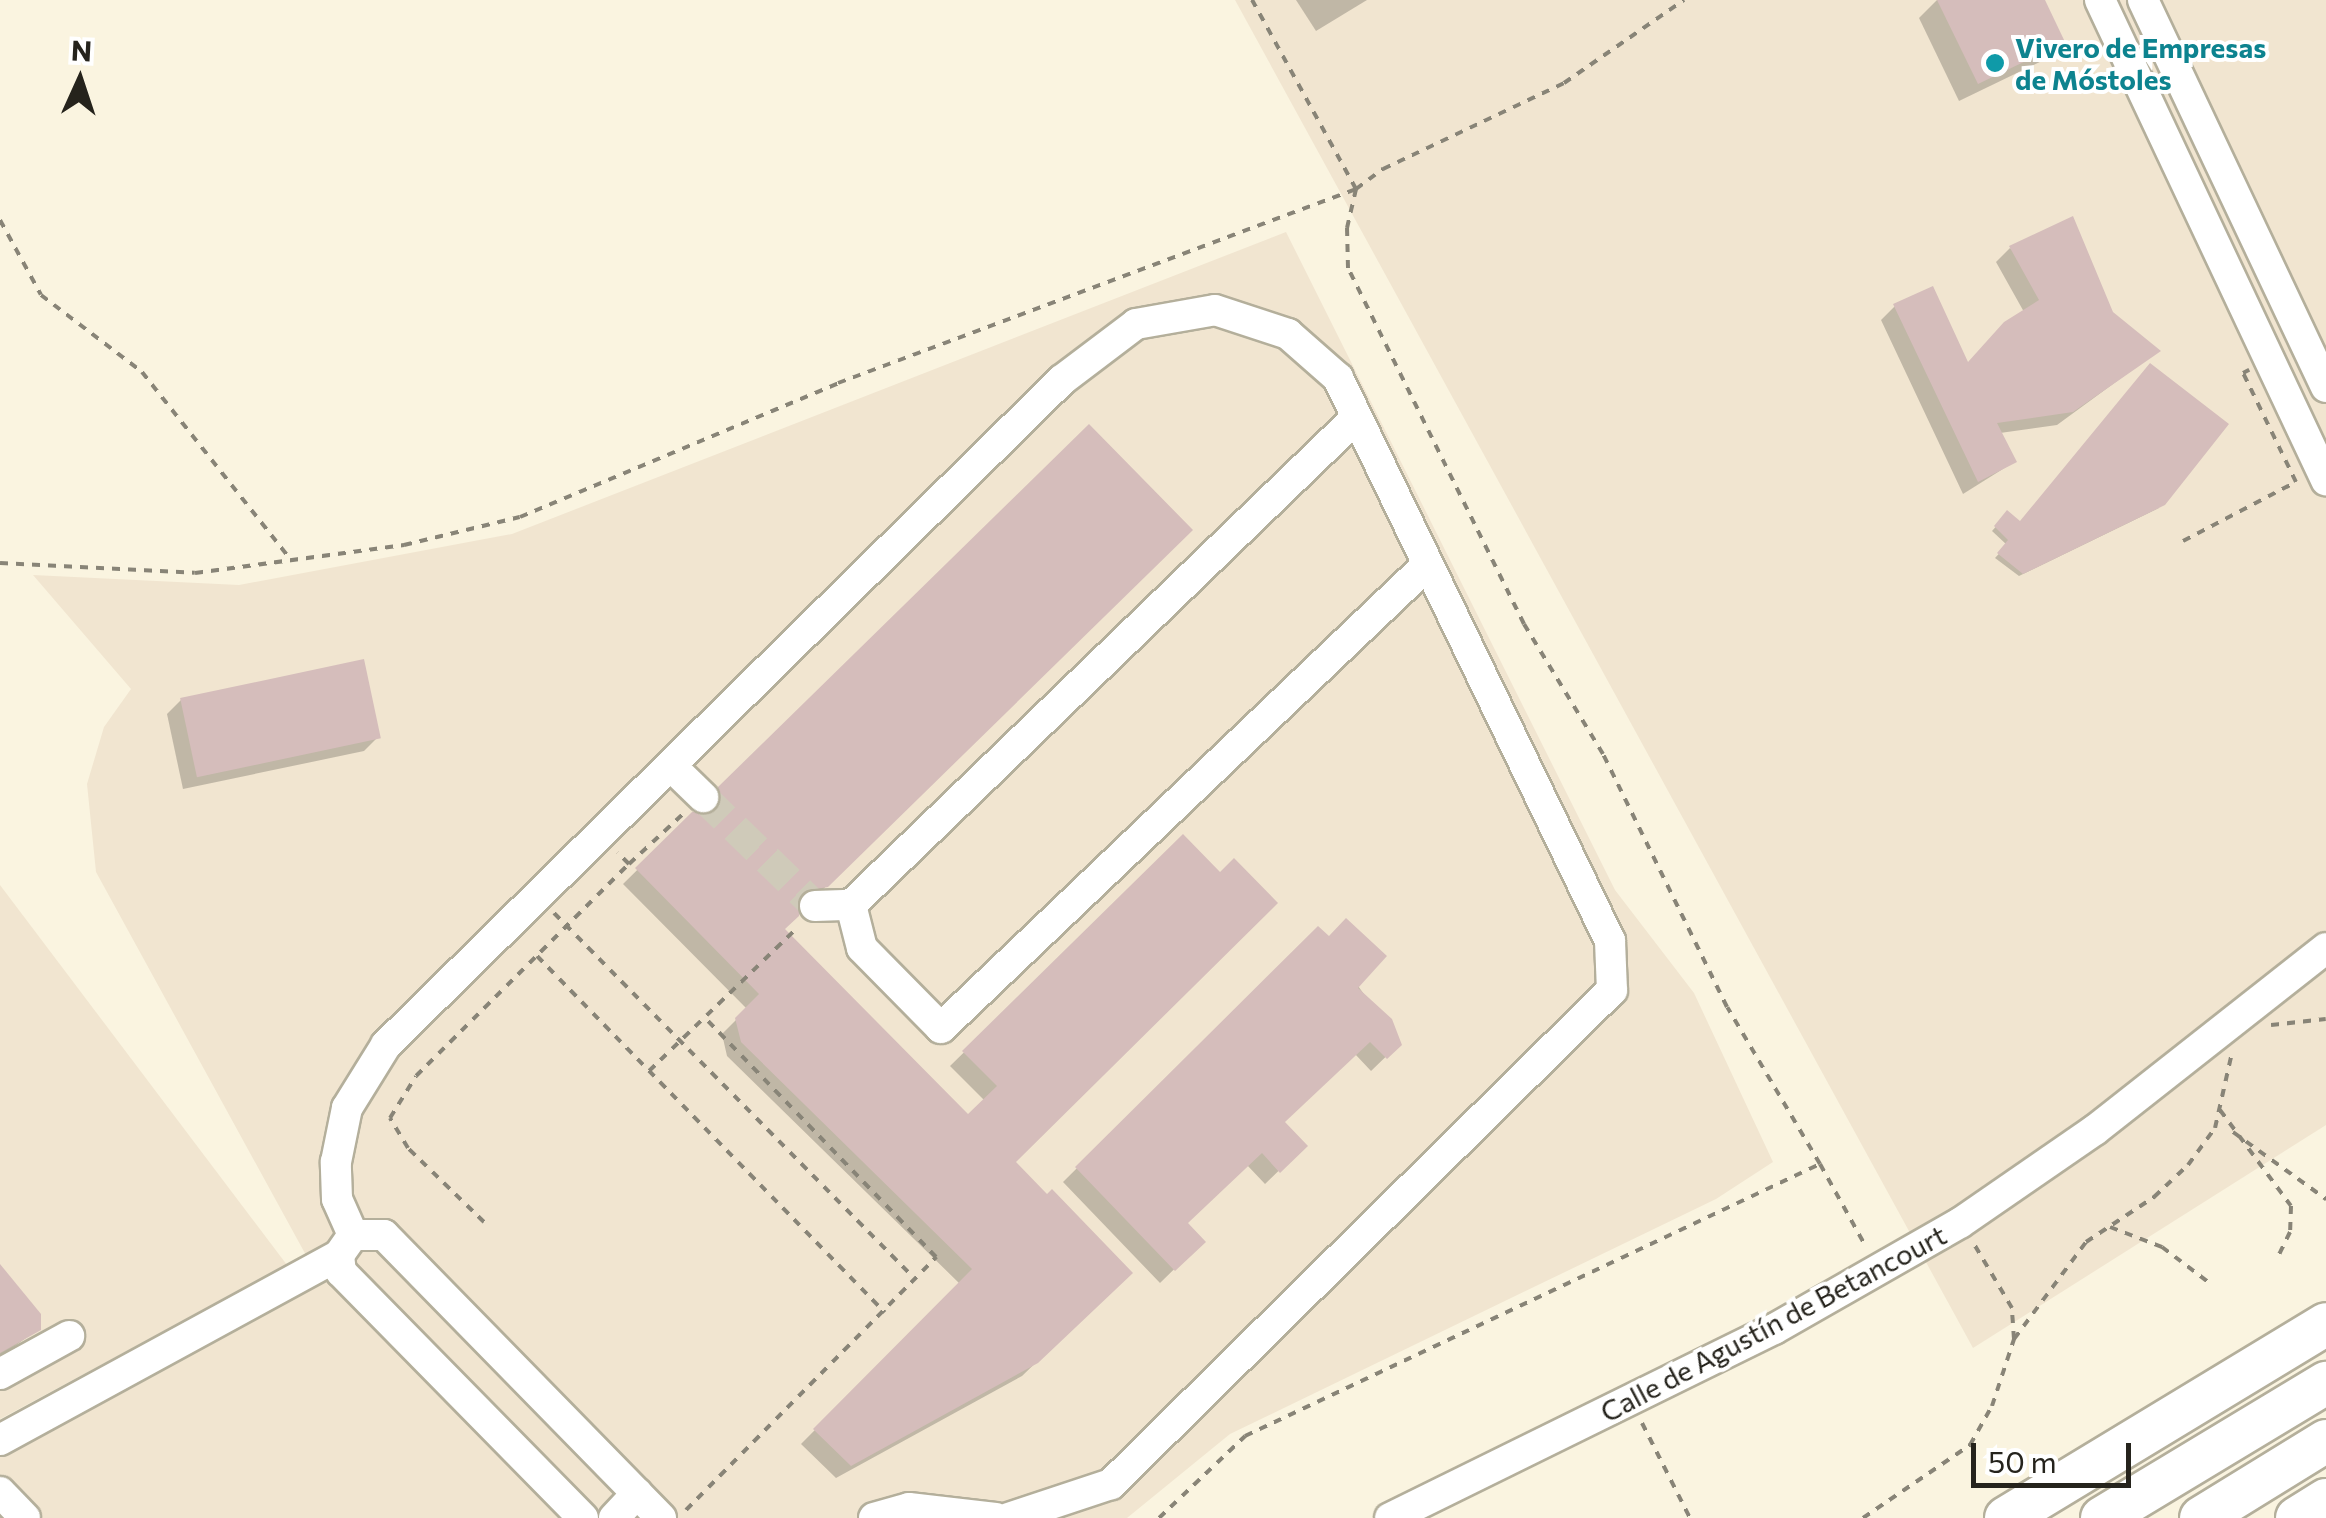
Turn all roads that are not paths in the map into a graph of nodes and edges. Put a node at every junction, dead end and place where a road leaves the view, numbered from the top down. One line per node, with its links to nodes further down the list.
1 (2100, 0): 5 (street)
2 (2143, 0): 3 (street)
3 (2326, 386)
4 (1355, 420): 6 (street); 7 (street); 9 (street)
5 (2326, 480)
6 (1426, 566): 9 (street); 28 (street)
7 (670, 766): 8 (street); 12 (street)
8 (703, 797)
9 (851, 905): 10 (street)
10 (816, 906)
11 (2326, 948): 29 (street, Calle de Agustín de Betancourt)
12 (346, 1245): 17 (street); 20 (street); 23 (street)
13 (2326, 1324): 30 (highway)
14 (69, 1336): 15 (street)
15 (0, 1374)
16 (2326, 1383): 31 (highway)
17 (0, 1440)
18 (2326, 1442): 32 (highway)
19 (0, 1492): 22 (street)
20 (638, 1493): 24 (street); 25 (street)
21 (2326, 1500): 33 (highway)
22 (26, 1518)
23 (583, 1518)
24 (614, 1518)
25 (661, 1518)
26 (874, 1518): 27 (street)
27 (995, 1518)
28 (1008, 1518)
29 (1390, 1518)
30 (2006, 1518)
31 (2102, 1518)
32 (2201, 1518)
33 (2296, 1518)

